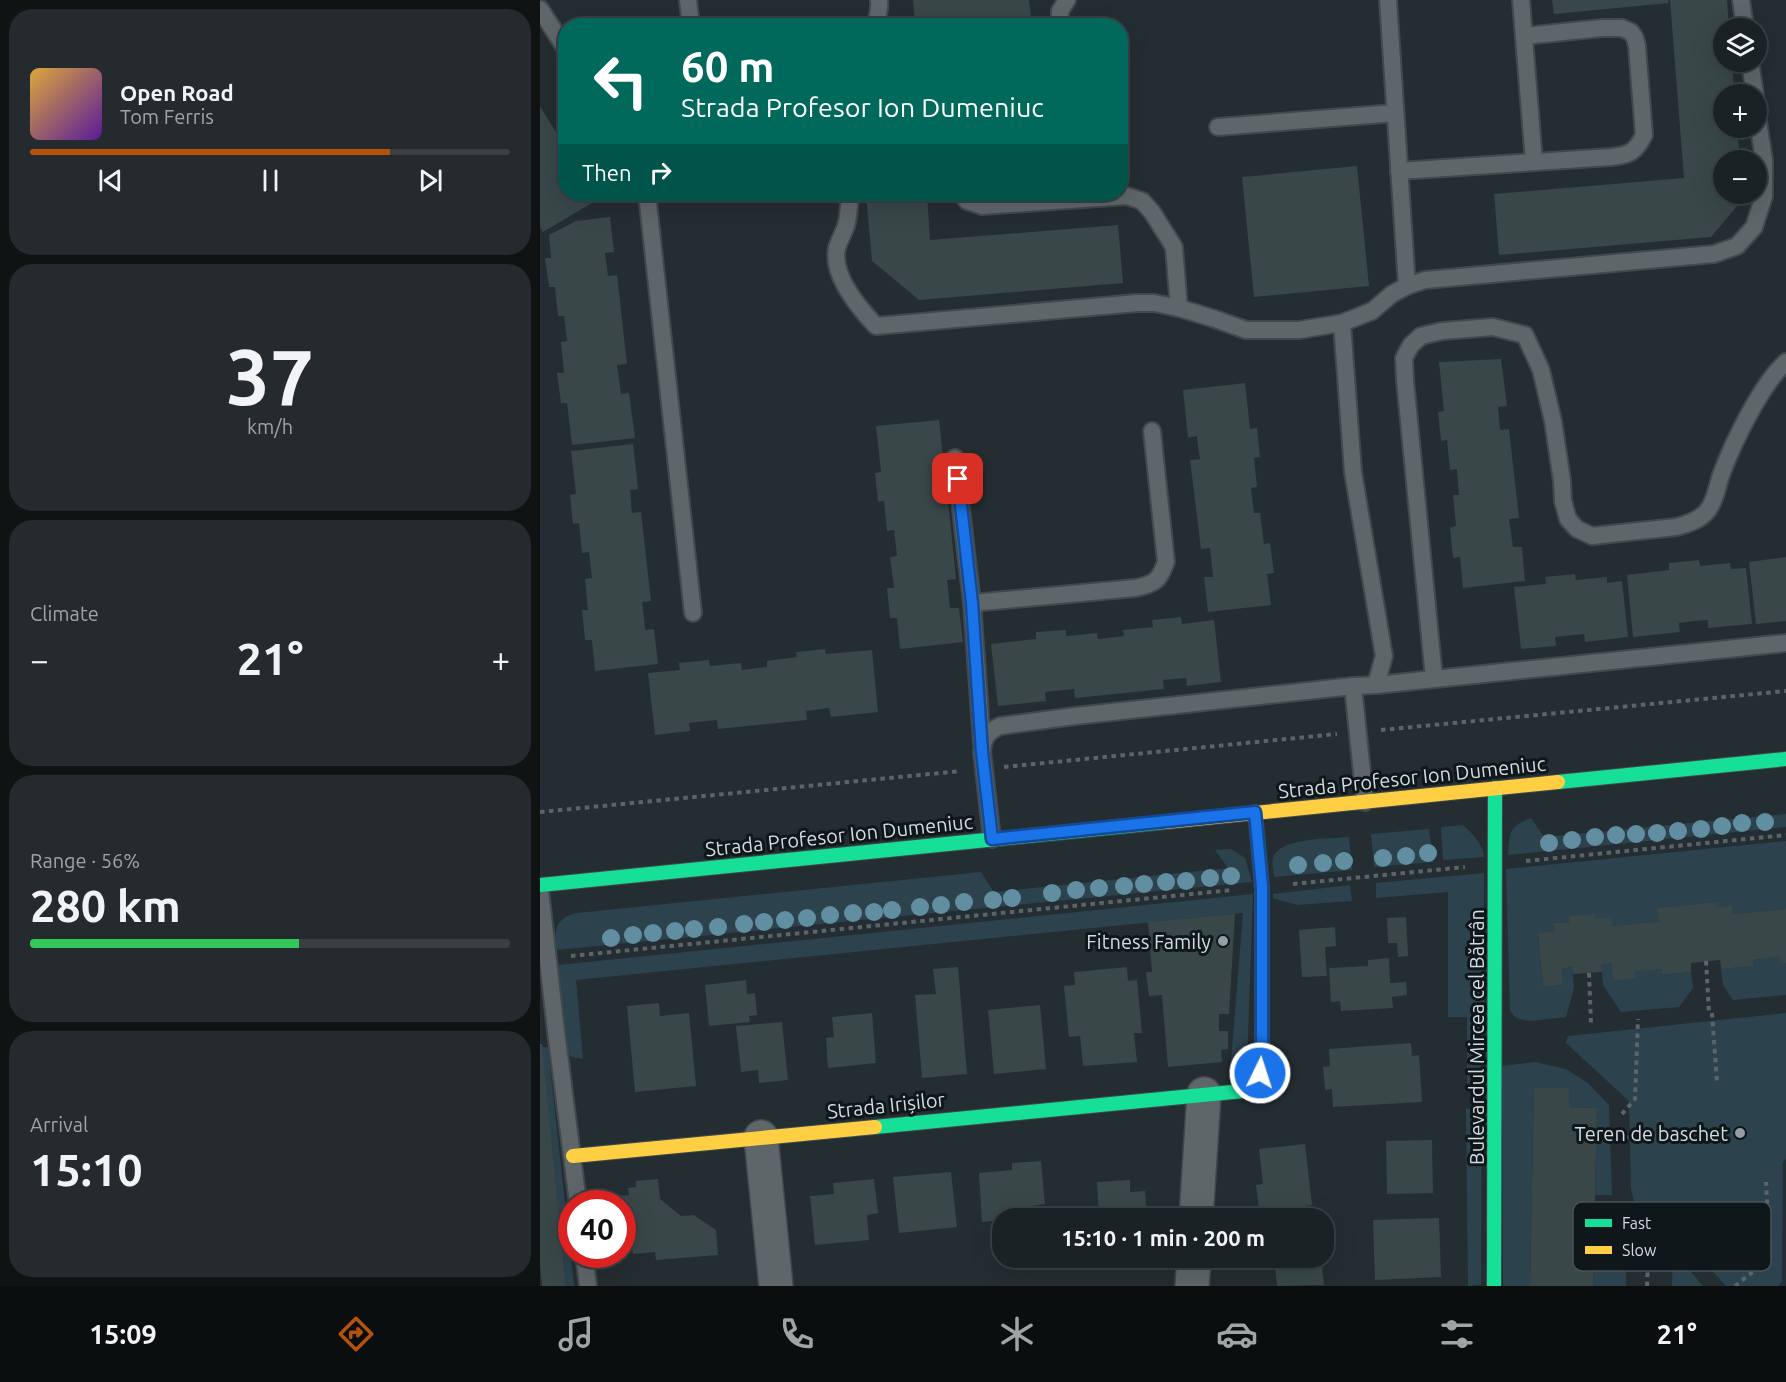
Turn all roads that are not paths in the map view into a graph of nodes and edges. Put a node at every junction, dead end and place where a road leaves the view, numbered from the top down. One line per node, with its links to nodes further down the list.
1 (688, 0): 8 (lane)
2 (879, 0): 9 (lane)
3 (1067, 0): 10 (lane)
4 (1388, 0): 14 (lane)
5 (1521, 0): 12 (lane)
6 (1742, 0): 11 (lane)
7 (540, 9): 13 (lane)
8 (690, 18)
9 (878, 18)
10 (1060, 18)
11 (1744, 18)
12 (1524, 36): 17 (lane); 17 (lane)
13 (558, 37)
14 (1395, 113): 15 (lane); 18 (lane)
15 (1218, 127)
16 (1761, 138): 24 (lane)
17 (1534, 162): 18 (lane)
18 (1399, 171): 24 (lane)
19 (1128, 196): 25 (lane)
20 (648, 201): 31 (lane)
21 (849, 201): 25 (lane)
22 (968, 201): 23 (lane)
23 (1031, 201)
24 (1407, 286): 26 (lane)
25 (1179, 308): 26 (lane)
26 (1342, 323): 34 (lane)
27 (1786, 362): 33 (lane)
28 (1152, 431): 30 (lane)
29 (955, 458): 30 (lane)
30 (972, 603): 36 (lane)
31 (693, 613)
32 (1786, 643): 33 (lane)
33 (1434, 678): 34 (lane)
34 (1376, 685): 35 (lane)
35 (1353, 686): 36 (lane); 39 (lane)
36 (982, 743): 41 (lane)
37 (1786, 759): 38 (street, Strada Profesor Ion Dumeniuc)
38 (1495, 788): 39 (street, Strada Profesor Ion Dumeniuc); 55 (street, Bulevardul Mircea cel Bătrân)
39 (1365, 802): 40 (street, Strada Profesor Ion Dumeniuc)
40 (1255, 812): 41 (street, Strada Profesor Ion Dumeniuc); 45 (street, Strada Irișilor)
41 (992, 839): 42 (street, Strada Profesor Ion Dumeniuc)
42 (540, 885)
43 (540, 890): 44 (lane)
44 (548, 1032): 47 (lane)
45 (1203, 1094): 46 (street, Strada Irișilor); 49 (street)
46 (761, 1137): 47 (street, Strada Irișilor); 53 (street)
47 (573, 1156): 48 (lane)
48 (577, 1190)
49 (1197, 1208)
50 (586, 1268): 52 (lane)
51 (1193, 1268): 54 (street)
52 (588, 1286)
53 (776, 1286)
54 (1192, 1286)
55 (1494, 1286)

